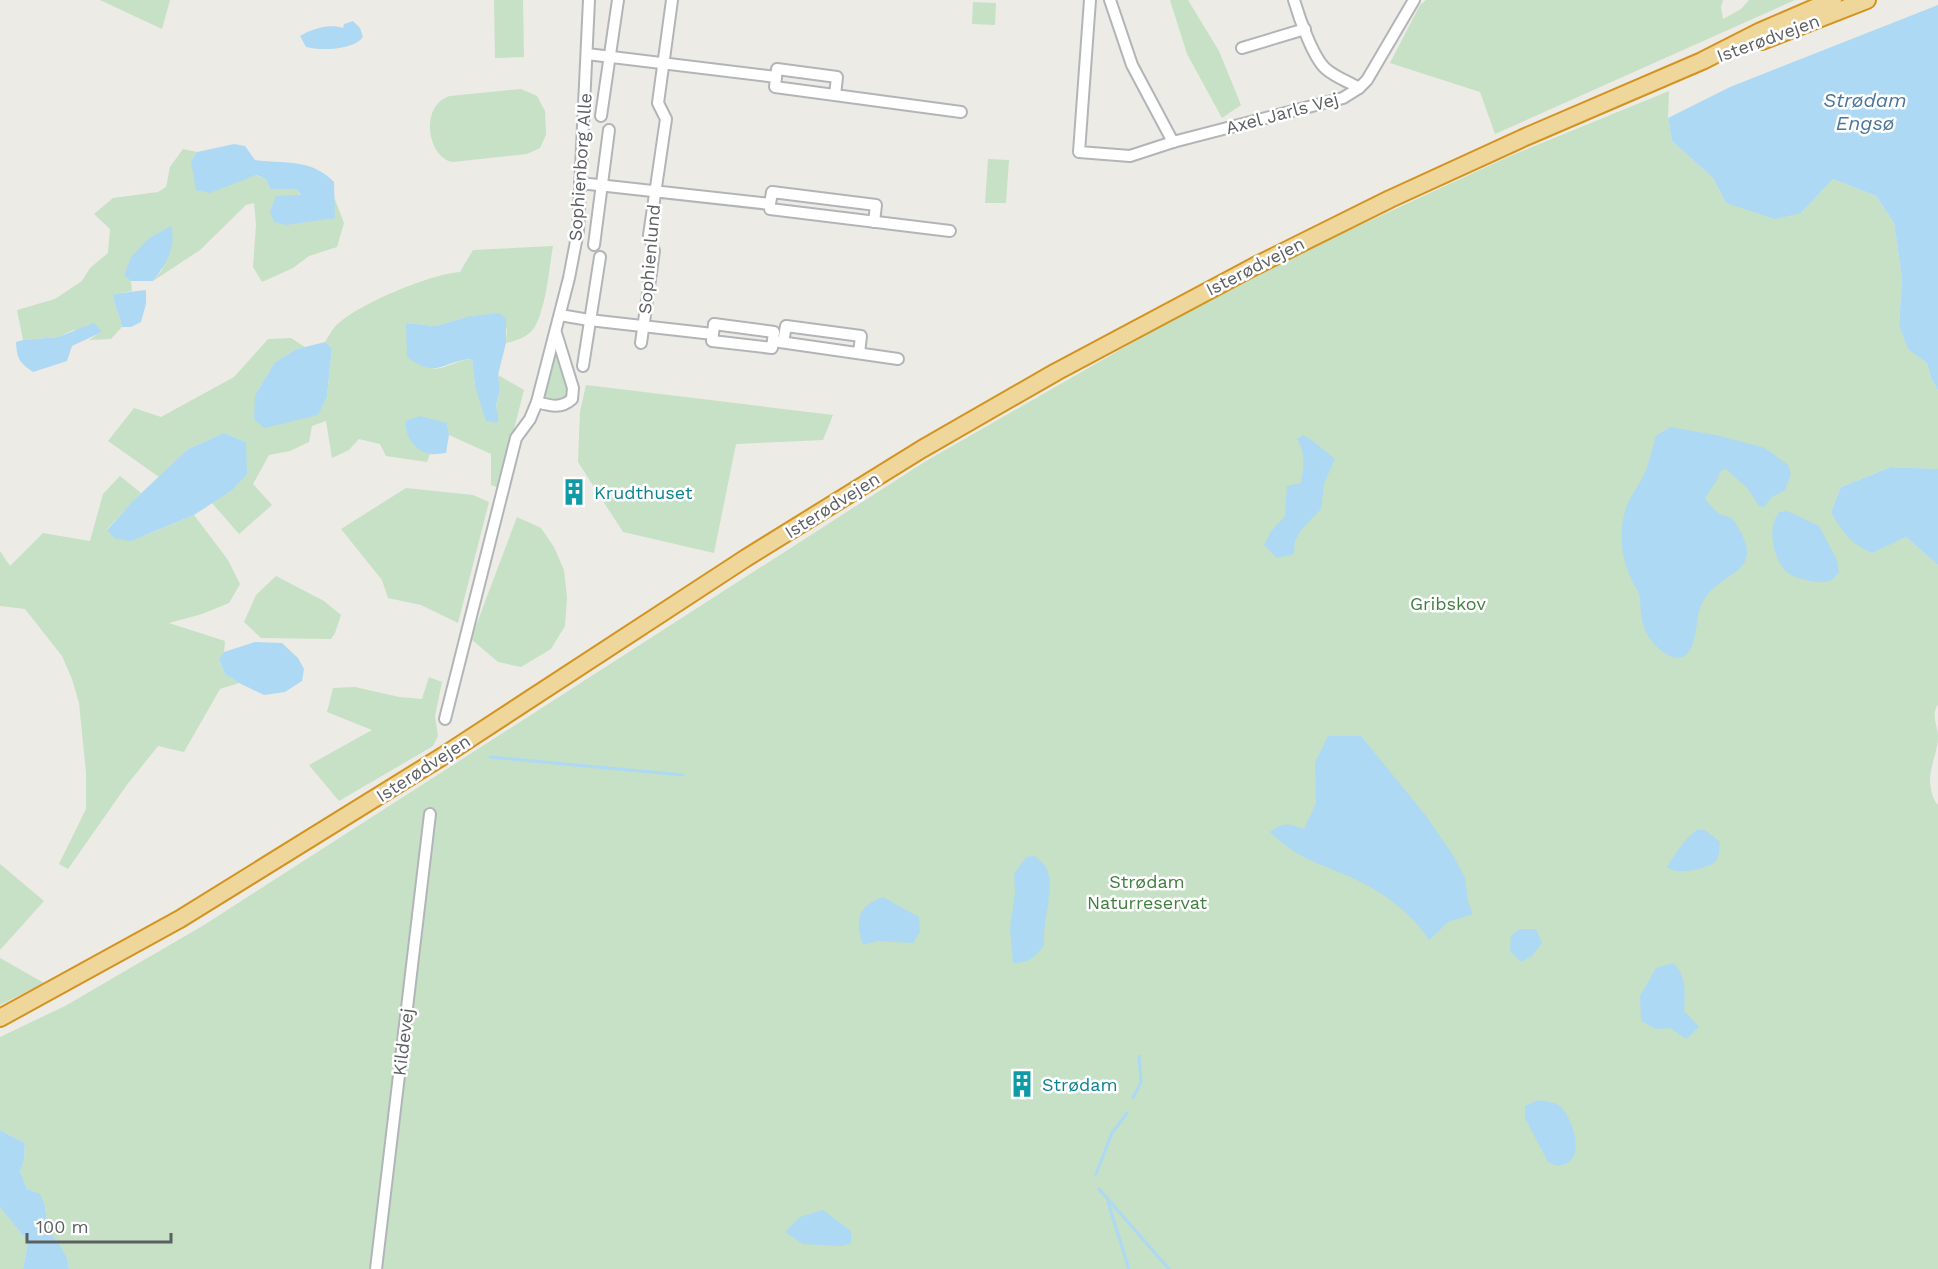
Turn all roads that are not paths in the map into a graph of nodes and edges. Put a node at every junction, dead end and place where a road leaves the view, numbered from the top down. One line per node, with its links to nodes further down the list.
1 (589, 0): 14 (street, Sophienborg Alle)
2 (618, 0): 15 (street)
3 (672, 0): 17 (street, Sophienlund)
4 (1090, 0): 24 (street, Axel Jarls Vej)
5 (1110, 0): 24 (street)
6 (1294, 0): 11 (street)
7 (1414, 0): 19 (street, Axel Jarls Vej)
8 (1814, 0): 12 (highway)
9 (1833, 0): 12 (highway, Isterødvejen)
10 (1867, 0): 16 (highway, Isterødvejen)
11 (1305, 29): 13 (street); 19 (street)
12 (1761, 31): 16 (highway, Isterødvejen)
13 (1242, 48)
14 (587, 54): 15 (street); 25 (street, Sophienborg Alle)
15 (610, 57): 17 (street); 22 (street)
16 (1702, 61): 46 (highway, Isterødvejen)
17 (664, 64): 18 (street); 27 (street, Sophienlund)
18 (776, 77): 20 (street); 20 (street)
19 (1359, 88): 24 (street, Axel Jarls Vej)
20 (835, 95): 21 (street)
21 (961, 112)
22 (601, 116)
23 (609, 130): 26 (street)
24 (1173, 142)
25 (580, 183): 26 (street, Sophienlund); 33 (street, Sophienborg Alle)
26 (602, 185): 27 (street, Sophienlund); 31 (street)
27 (655, 192): 28 (street, Sophienlund); 35 (street, Sophienlund)
28 (770, 204): 29 (street, Sophienlund); 29 (street)
29 (874, 222): 30 (street, Sophienlund)
30 (950, 231)
31 (594, 245)
32 (600, 256): 34 (street)
33 (560, 315): 34 (street, Sophienlund); 36 (street, Sophienborg Alle)
34 (589, 320): 35 (street, Sophienlund); 42 (street)
35 (643, 326): 37 (street, Sophienlund); 39 (street, Sophienlund)
36 (556, 333): 43 (street, Sophienborg Alle); 43 (street, Sophienborg Alle)
37 (713, 334): 38 (street, Sophienlund); 38 (street, Sophienlund)
38 (778, 342): 40 (street, Sophienlund); 40 (street)
39 (641, 343)
40 (859, 353): 41 (street, Sophienlund)
41 (898, 359)
42 (583, 366)
43 (537, 402): 44 (street, Sophienborg Alle)
44 (445, 719)
45 (430, 814): 47 (street, Kildevej)
46 (0, 1018)
47 (376, 1269)

